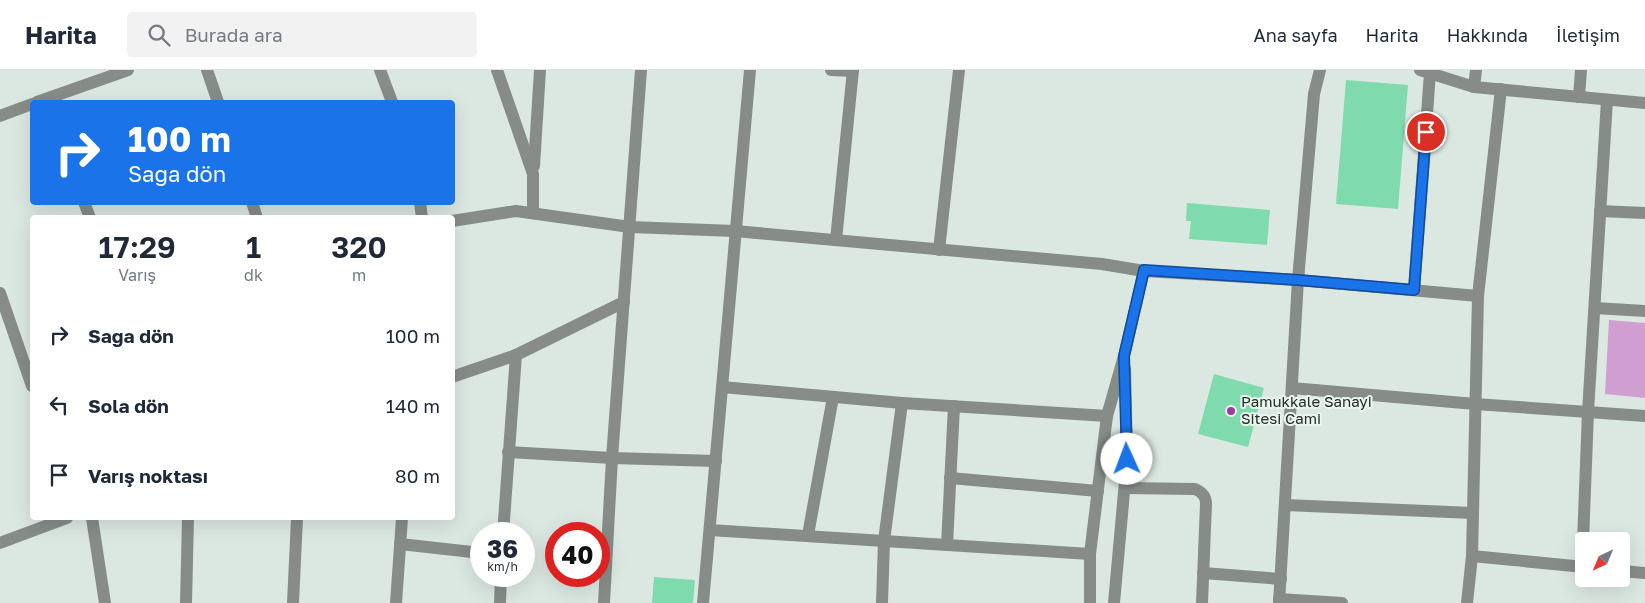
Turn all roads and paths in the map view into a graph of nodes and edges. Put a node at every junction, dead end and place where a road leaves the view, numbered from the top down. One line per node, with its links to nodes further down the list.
1 (125, 70): 18 (street)
2 (207, 70): 19 (street)
3 (380, 70): 20 (street)
4 (497, 70): 25 (street)
5 (540, 70): 25 (street)
6 (642, 70): 30 (street)
7 (750, 70): 31 (street)
8 (831, 70): 13 (street)
9 (959, 70): 33 (street)
10 (1320, 70): 35 (street)
11 (1476, 70): 15 (street)
12 (1581, 70): 17 (street)
13 (853, 71): 32 (street)
14 (1425, 72): 15 (street); 36 (street)
15 (1474, 87): 16 (street)
16 (1501, 90): 17 (street); 38 (street)
17 (1579, 97): 21 (street)
18 (47, 100)
19 (217, 100)
20 (391, 100)
21 (1607, 100): 22 (street); 26 (street)
22 (1645, 103)
23 (30, 105): 24 (street)
24 (0, 116)
25 (534, 174): 27 (street)
26 (1600, 210): 28 (street); 40 (street)
27 (533, 214): 29 (street); 30 (street)
28 (1645, 214)
29 (455, 221)
30 (630, 227): 31 (street); 39 (street)
31 (735, 231): 32 (street); 46 (street)
32 (836, 240): 33 (street)
33 (939, 250): 34 (street)
34 (1144, 270): 35 (street); 43 (street)
35 (1298, 280): 36 (street); 47 (street)
36 (1414, 290): 38 (street)
37 (0, 293): 45 (street)
38 (1478, 296): 50 (street)
39 (624, 302): 42 (street); 56 (street)
40 (1595, 308): 41 (street); 52 (street)
41 (1645, 311)
42 (516, 355): 44 (street); 55 (street)
43 (1124, 356): 53 (street); 59 (street)
44 (455, 376)
45 (30, 380)
46 (722, 387): 48 (street); 57 (street)
47 (1292, 388): 50 (street); 61 (street)
48 (833, 397): 49 (street); 71 (street)
49 (902, 403): 51 (street); 72 (street)
50 (1475, 404): 52 (street); 62 (street)
51 (954, 406): 53 (street); 58 (street)
52 (1588, 412): 54 (street); 70 (street)
53 (1108, 416): 60 (street)
54 (1645, 416)
55 (508, 452): 56 (street); 68 (street)
56 (612, 458): 57 (street); 91 (street)
57 (716, 461): 69 (street)
58 (950, 478): 60 (street); 75 (street)
59 (1125, 488): 81 (street); 95 (street)
60 (1098, 492): 77 (street)
61 (1285, 505): 62 (street); 83 (street)
62 (1473, 513): 78 (street)
63 (62, 520): 73 (street)
64 (92, 520): 86 (street)
65 (188, 520): 87 (street)
66 (297, 520): 88 (street)
67 (402, 520): 74 (street)
68 (504, 522)
69 (710, 530): 71 (street); 92 (street)
70 (1584, 532)
71 (808, 535): 72 (street)
72 (884, 541): 75 (street); 93 (street)
73 (0, 543)
74 (400, 544): 76 (street); 89 (street)
75 (947, 545): 77 (street)
76 (470, 552)
77 (1090, 554): 94 (street)
78 (1472, 556): 79 (street); 98 (street)
79 (1575, 566)
80 (1630, 572): 82 (street)
81 (1203, 573): 83 (street); 96 (street)
82 (1645, 573)
83 (1280, 579): 85 (street)
84 (501, 587): 90 (street)
85 (1279, 601): 97 (street)
86 (105, 603)
87 (186, 603)
88 (293, 603)
89 (396, 603)
90 (500, 603)
91 (604, 603)
92 (703, 603)
93 (882, 603)
94 (1090, 603)
95 (1114, 603)
96 (1202, 603)
97 (1342, 603)
98 (1467, 603)

